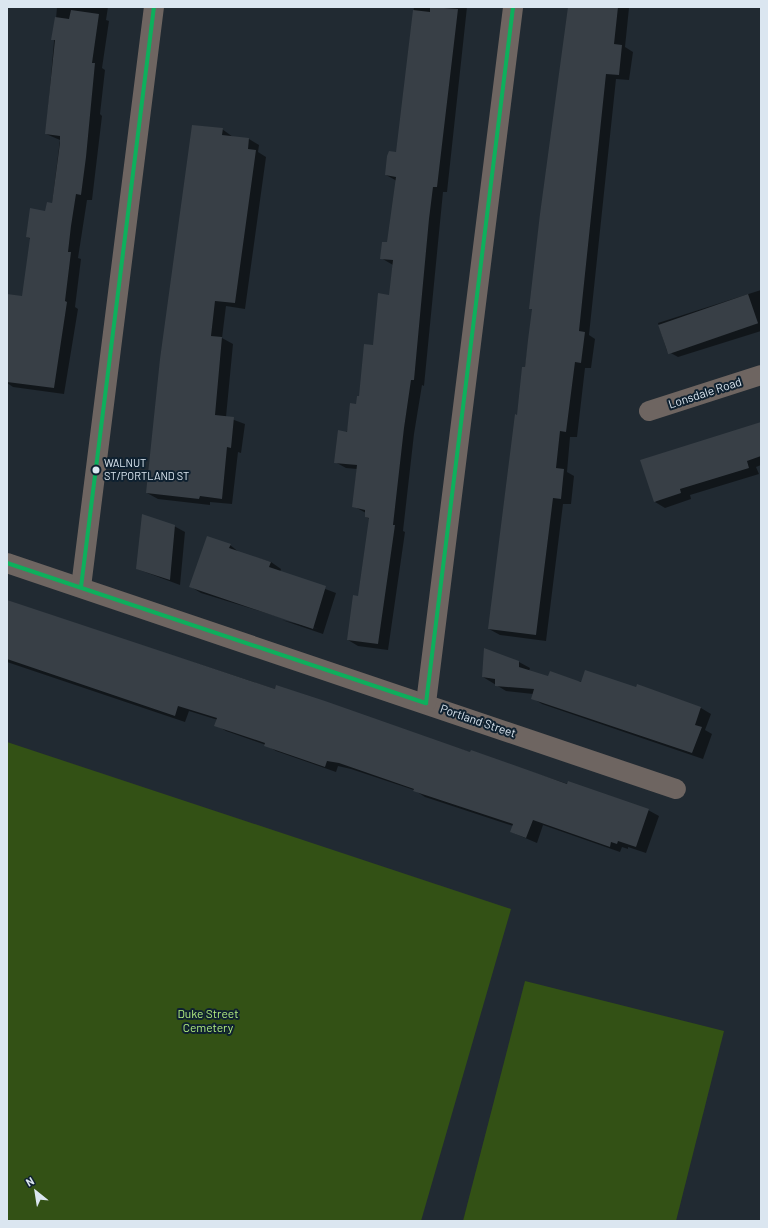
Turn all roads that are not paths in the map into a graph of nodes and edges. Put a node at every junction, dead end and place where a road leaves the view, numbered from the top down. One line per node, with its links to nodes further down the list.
1 (154, 7): 6 (street)
2 (513, 7): 7 (street)
3 (761, 375): 4 (street, Lonsdale Road)
4 (649, 411)
5 (7, 562): 6 (street, Portland Street)
6 (81, 587): 7 (street, Portland Street)
7 (426, 703): 8 (street, Portland Street)
8 (676, 789)

